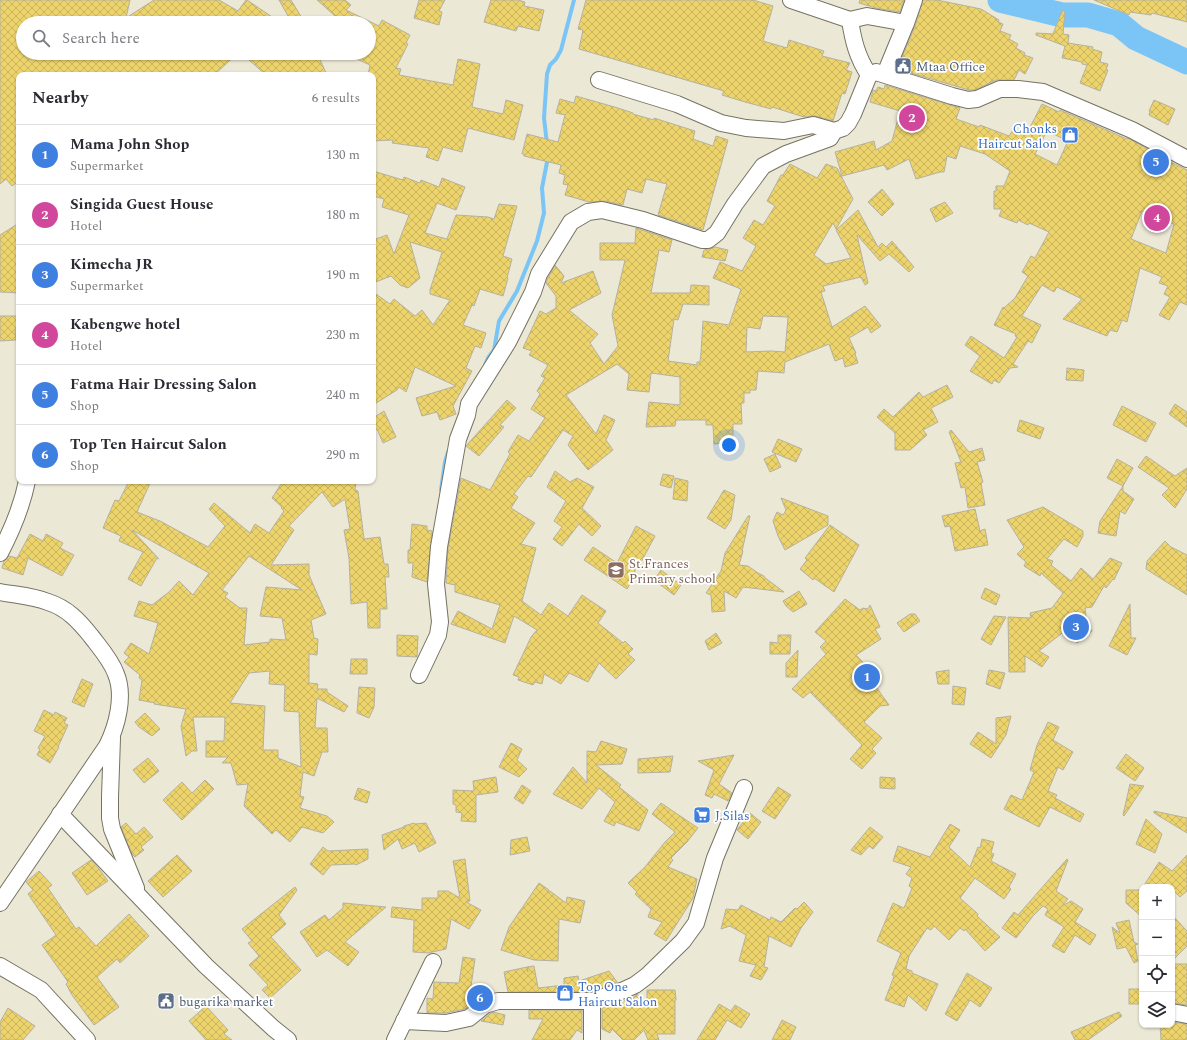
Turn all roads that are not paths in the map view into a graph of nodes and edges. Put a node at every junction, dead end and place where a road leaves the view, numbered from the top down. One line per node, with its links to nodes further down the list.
1 (791, 0): 3 (street)
2 (914, 0): 4 (street)
3 (850, 20): 4 (street); 6 (street)
4 (906, 23): 5 (street)
5 (885, 74): 6 (street); 9 (street)
6 (869, 75): 8 (street)
7 (599, 80): 8 (street)
8 (834, 131): 13 (street)
9 (1187, 159)
10 (26, 484): 11 (street)
11 (0, 553)
12 (0, 592): 14 (street)
13 (419, 675)
14 (112, 735): 16 (street); 17 (street)
15 (744, 788): 21 (street)
16 (60, 814): 17 (street); 18 (street)
17 (140, 898): 26 (street)
18 (0, 903)
19 (433, 962): 24 (street)
20 (0, 966): 25 (street)
21 (592, 1001): 24 (street); 28 (street)
22 (1175, 1013): 23 (street)
23 (1187, 1015)
24 (404, 1021): 27 (street)
25 (87, 1040)
26 (288, 1040)
27 (395, 1040)
28 (592, 1040)

